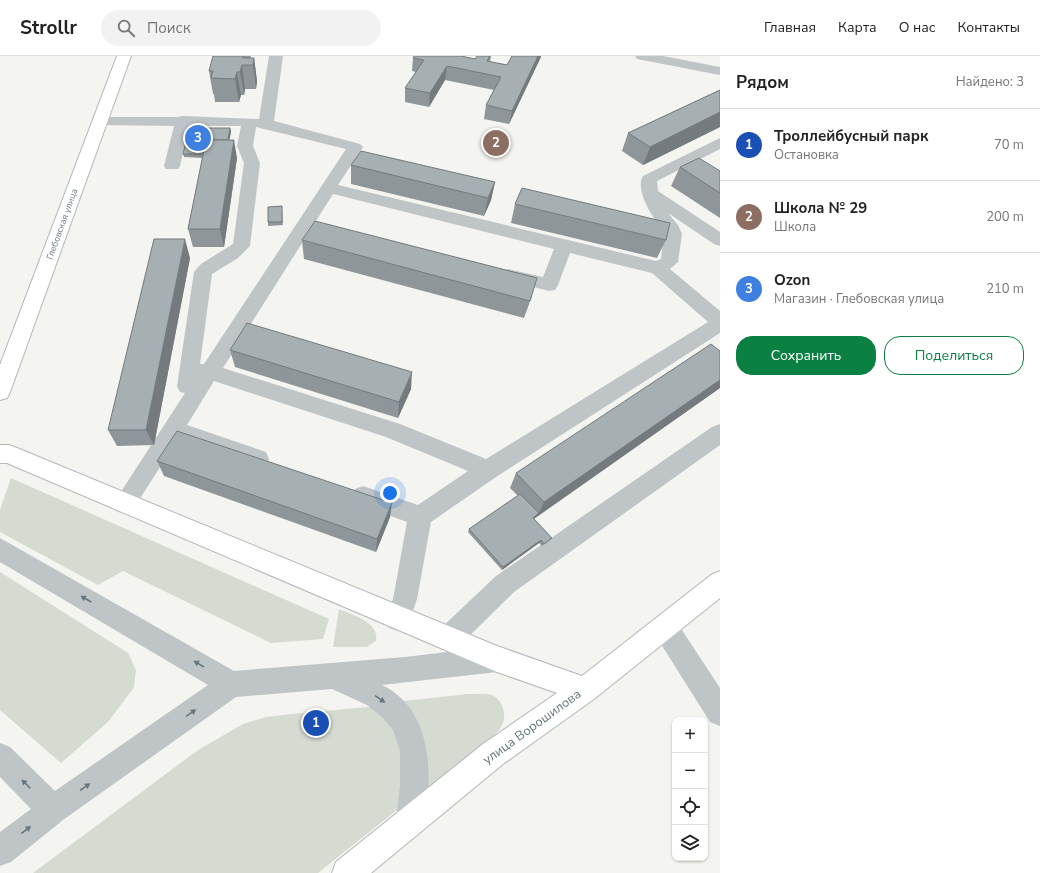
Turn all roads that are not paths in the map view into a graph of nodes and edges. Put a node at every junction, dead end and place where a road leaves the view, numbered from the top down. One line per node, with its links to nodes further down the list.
1 (124, 56): 6 (main road, Глебовская улица)
2 (276, 56): 7 (lane)
3 (642, 56): 4 (lane)
4 (720, 71)
5 (183, 120): 6 (lane); 7 (lane); 10 (lane)
6 (100, 121): 21 (main road, Глебовская улица)
7 (258, 123): 12 (lane); 19 (lane)
8 (720, 142): 9 (lane)
9 (685, 161): 11 (lane); 13 (lane)
10 (172, 166)
11 (702, 172)
12 (328, 188): 15 (lane); 20 (lane)
13 (650, 193): 14 (lane); 16 (lane)
14 (720, 240)
15 (564, 245): 16 (lane); 17 (lane)
16 (658, 268): 18 (lane)
17 (496, 272)
18 (720, 323): 26 (lane)
19 (189, 372): 20 (lane); 22 (lane)
20 (210, 372): 22 (lane); 26 (lane)
21 (0, 392)
22 (178, 422): 25 (lane); 28 (lane)
23 (720, 433): 34 (lane)
24 (0, 454): 28 (main road)
25 (278, 466)
26 (488, 470): 29 (lane)
27 (345, 490): 29 (lane)
28 (124, 504): 32 (main road)
29 (420, 516): 32 (lane)
30 (0, 549): 37 (lane, one-way to 30)
31 (720, 583): 33 (main road, улица Ворошилова)
32 (398, 619): 34 (main road)
33 (665, 627): 38 (main road, улица Ворошилова); 39 (lane)
34 (448, 639): 35 (main road)
35 (496, 659): 36 (lane); 38 (main road)
36 (333, 676): 37 (lane); 42 (lane, one-way to 42)
37 (232, 684): 41 (lane, one-way to 37)
38 (585, 690): 42 (main road, улица Ворошилова)
39 (720, 712)
40 (0, 757): 41 (lane, one-way to 40)
41 (53, 810): 43 (lane, one-way to 41)
42 (411, 821): 44 (main road, улица Ворошилова)
43 (0, 851)
44 (347, 873)

